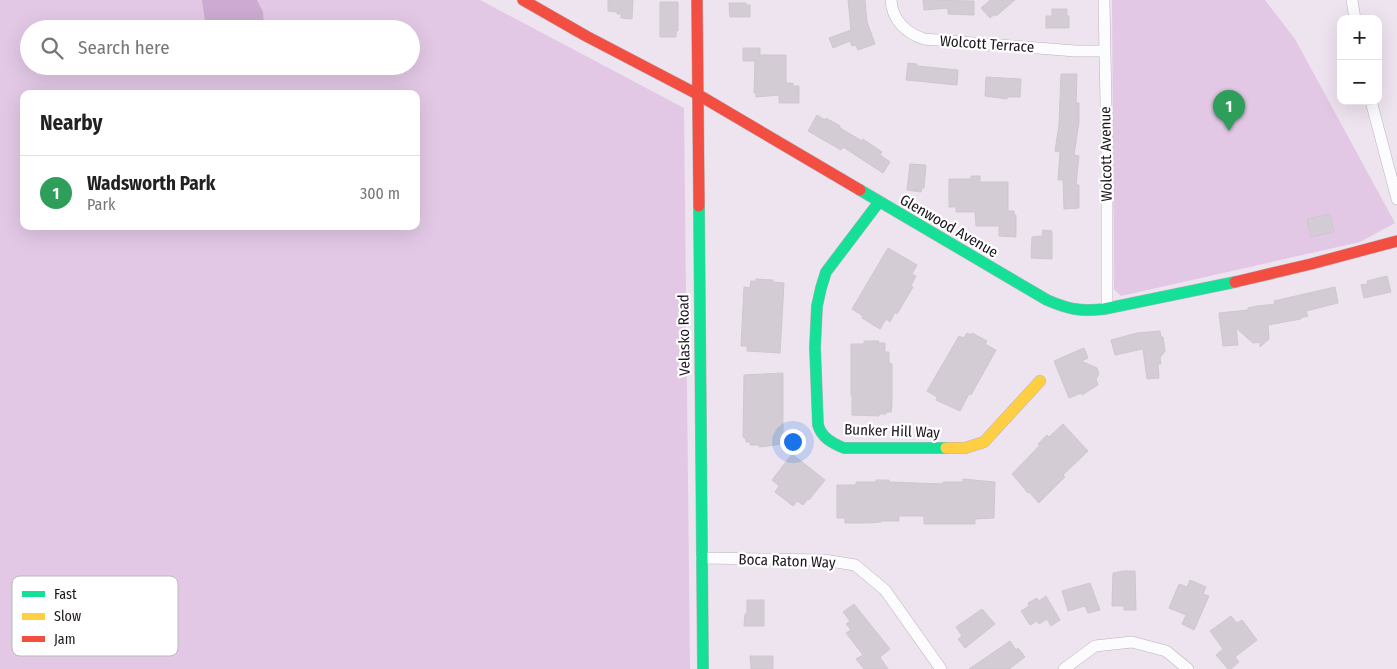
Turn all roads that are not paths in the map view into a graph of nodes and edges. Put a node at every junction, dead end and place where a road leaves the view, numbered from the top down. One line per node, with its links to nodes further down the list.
1 (523, 0): 8 (street, Glenwood Avenue)
2 (697, 0): 8 (street, Velasko Road)
3 (890, 0): 7 (street, Wolcott Terrace)
4 (1104, 0): 7 (street, Wolcott Avenue)
5 (1352, 0): 6 (street)
6 (1354, 15)
7 (1104, 51): 13 (street, Wolcott Avenue)
8 (697, 94): 11 (street, Glenwood Avenue); 15 (street, Velasko Road)
9 (1372, 105): 10 (street)
10 (1397, 199)
11 (879, 202): 13 (street, Glenwood Avenue); 14 (street, Bunker Hill Way)
12 (1397, 241): 13 (street, Glenwood Avenue)
13 (1106, 308)
14 (1040, 381)
15 (702, 558): 16 (street, Velasko Road); 17 (street, Boca Raton Way)
16 (703, 669)
17 (941, 669)
18 (1064, 669): 19 (street)
19 (1188, 669)

